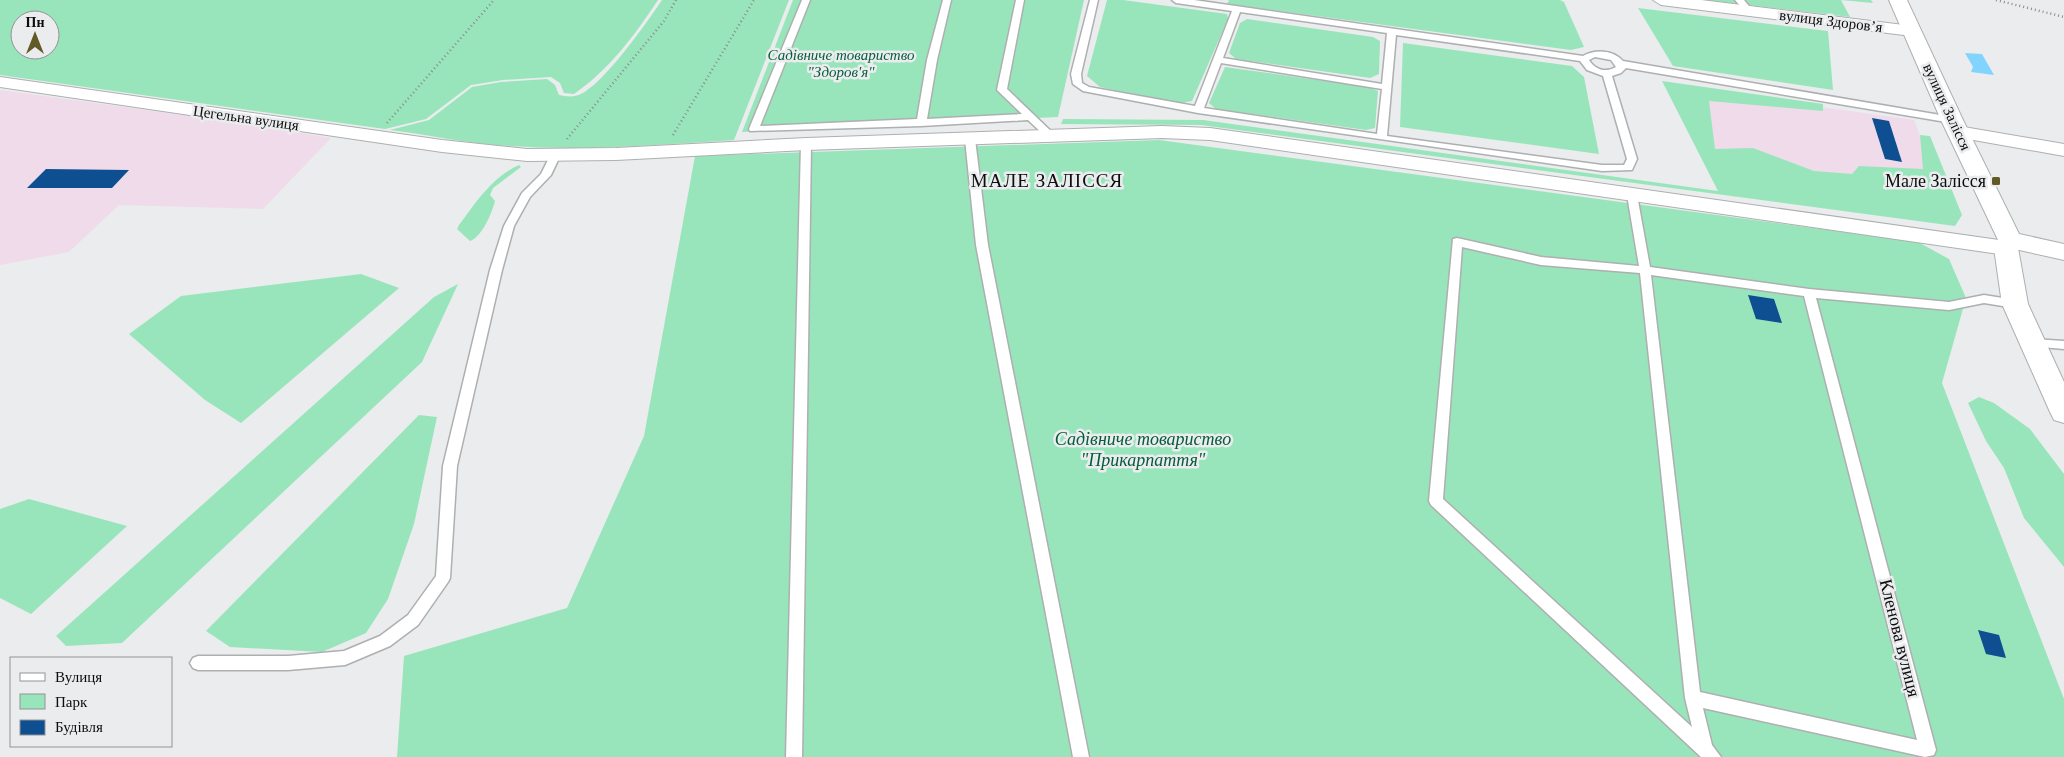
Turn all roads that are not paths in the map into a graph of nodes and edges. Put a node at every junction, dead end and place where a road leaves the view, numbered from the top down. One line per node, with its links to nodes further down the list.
1 (806, 0): 20 (lane)
2 (947, 0): 20 (lane)
3 (1020, 0): 19 (lane)
4 (1094, 0): 18 (lane)
5 (1176, 0): 9 (lane)
6 (1661, 0): 8 (street, вулиця Здоровʼя)
7 (1898, 0): 11 (main road, вулиця Залісся)
8 (1744, 5): 11 (street, вулиця Здоровʼя)
9 (1237, 9): 10 (lane); 13 (lane)
10 (1392, 31): 12 (lane); 17 (lane)
11 (1912, 31): 21 (main road, вулиця Залісся)
12 (1584, 59): 14 (lane); 15 (lane)
13 (1217, 60): 17 (lane); 18 (lane)
14 (1621, 64): 15 (lane); 21 (lane)
15 (1607, 73): 23 (lane)
16 (0, 82): 27 (street, Цегельна вулиця)
17 (1386, 87): 23 (lane)
18 (1198, 110): 23 (lane)
19 (1030, 117): 20 (lane); 22 (lane)
20 (921, 123)
21 (1955, 126): 26 (street); 29 (main road, вулиця Залісся)
22 (1050, 136): 24 (street, Цегельна вулиця); 28 (street, Цегельна вулиця)
23 (1382, 138)
24 (970, 139): 25 (street, Цегельна вулиця); 41 (lane)
25 (806, 144): 27 (street, Цегельна вулиця); 40 (lane)
26 (2064, 150)
27 (555, 156): 37 (lane)
28 (1632, 195): 29 (street, Цегельна вулиця); 31 (lane)
29 (2008, 244): 30 (main road); 33 (main road, вулиця Залісся)
30 (2064, 252)
31 (1645, 270): 32 (lane); 38 (lane); 39 (lane)
32 (1808, 294): 33 (lane); 38 (lane, Кленова вулиця)
33 (2015, 304): 34 (main road, вулиця Залісся)
34 (2033, 343): 35 (lane); 36 (main road, вулиця Залісся)
35 (2064, 344)
36 (2064, 412)
37 (198, 663)
38 (1693, 698): 39 (lane)
39 (1709, 754)
40 (794, 757)
41 (1081, 757)

